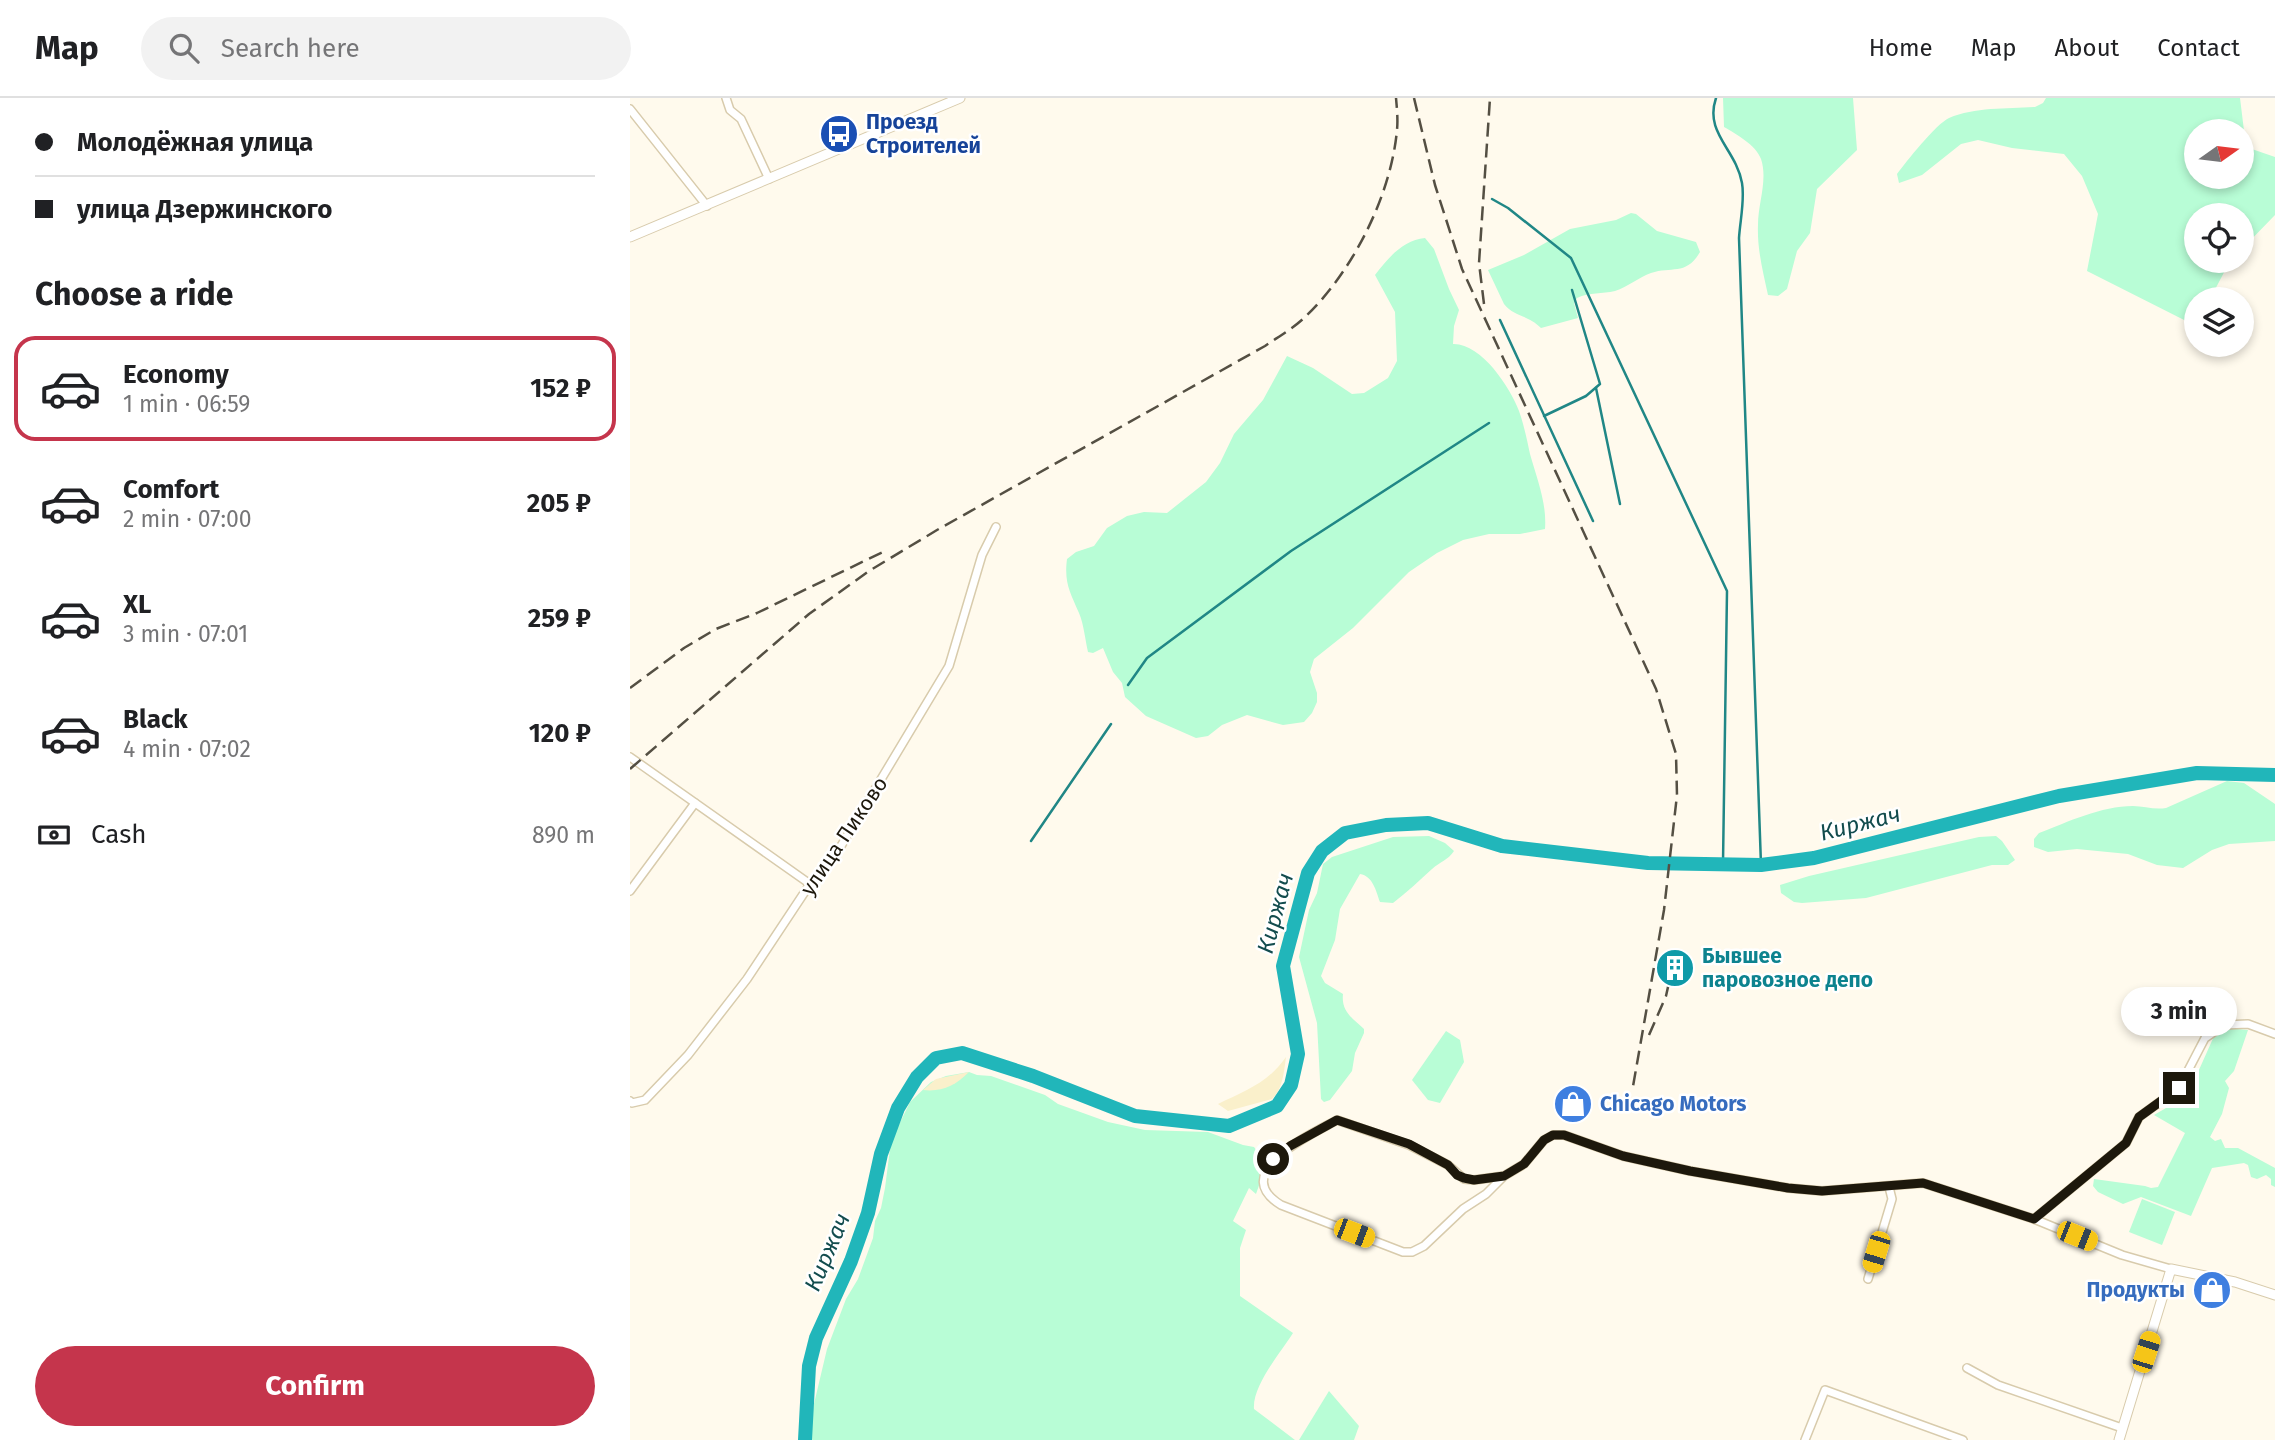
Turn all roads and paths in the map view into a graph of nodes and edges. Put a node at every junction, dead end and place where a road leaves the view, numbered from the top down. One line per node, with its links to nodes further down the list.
1 (726, 98): 4 (street)
2 (960, 98): 4 (street)
3 (630, 109): 5 (street)
4 (769, 179): 5 (street)
5 (706, 206): 6 (street)
6 (630, 237)
7 (996, 527): 10 (street, улица Пиково)
8 (630, 757): 9 (street)
9 (695, 803): 10 (street); 11 (street)
10 (810, 884): 13 (street, улица Пиково)
11 (630, 891)
12 (2275, 1034): 16 (street)
13 (630, 1101)
14 (1504, 1176): 14 (street); 15 (street)
15 (1889, 1186): 16 (street); 18 (street)
16 (2034, 1219): 17 (street)
17 (2171, 1269): 19 (street); 21 (street)
18 (1868, 1279)
19 (2275, 1295)
20 (1967, 1368): 21 (street)
21 (2122, 1428): 24 (street)
22 (1805, 1440): 23 (street)
23 (1963, 1440)
24 (2119, 1440)

